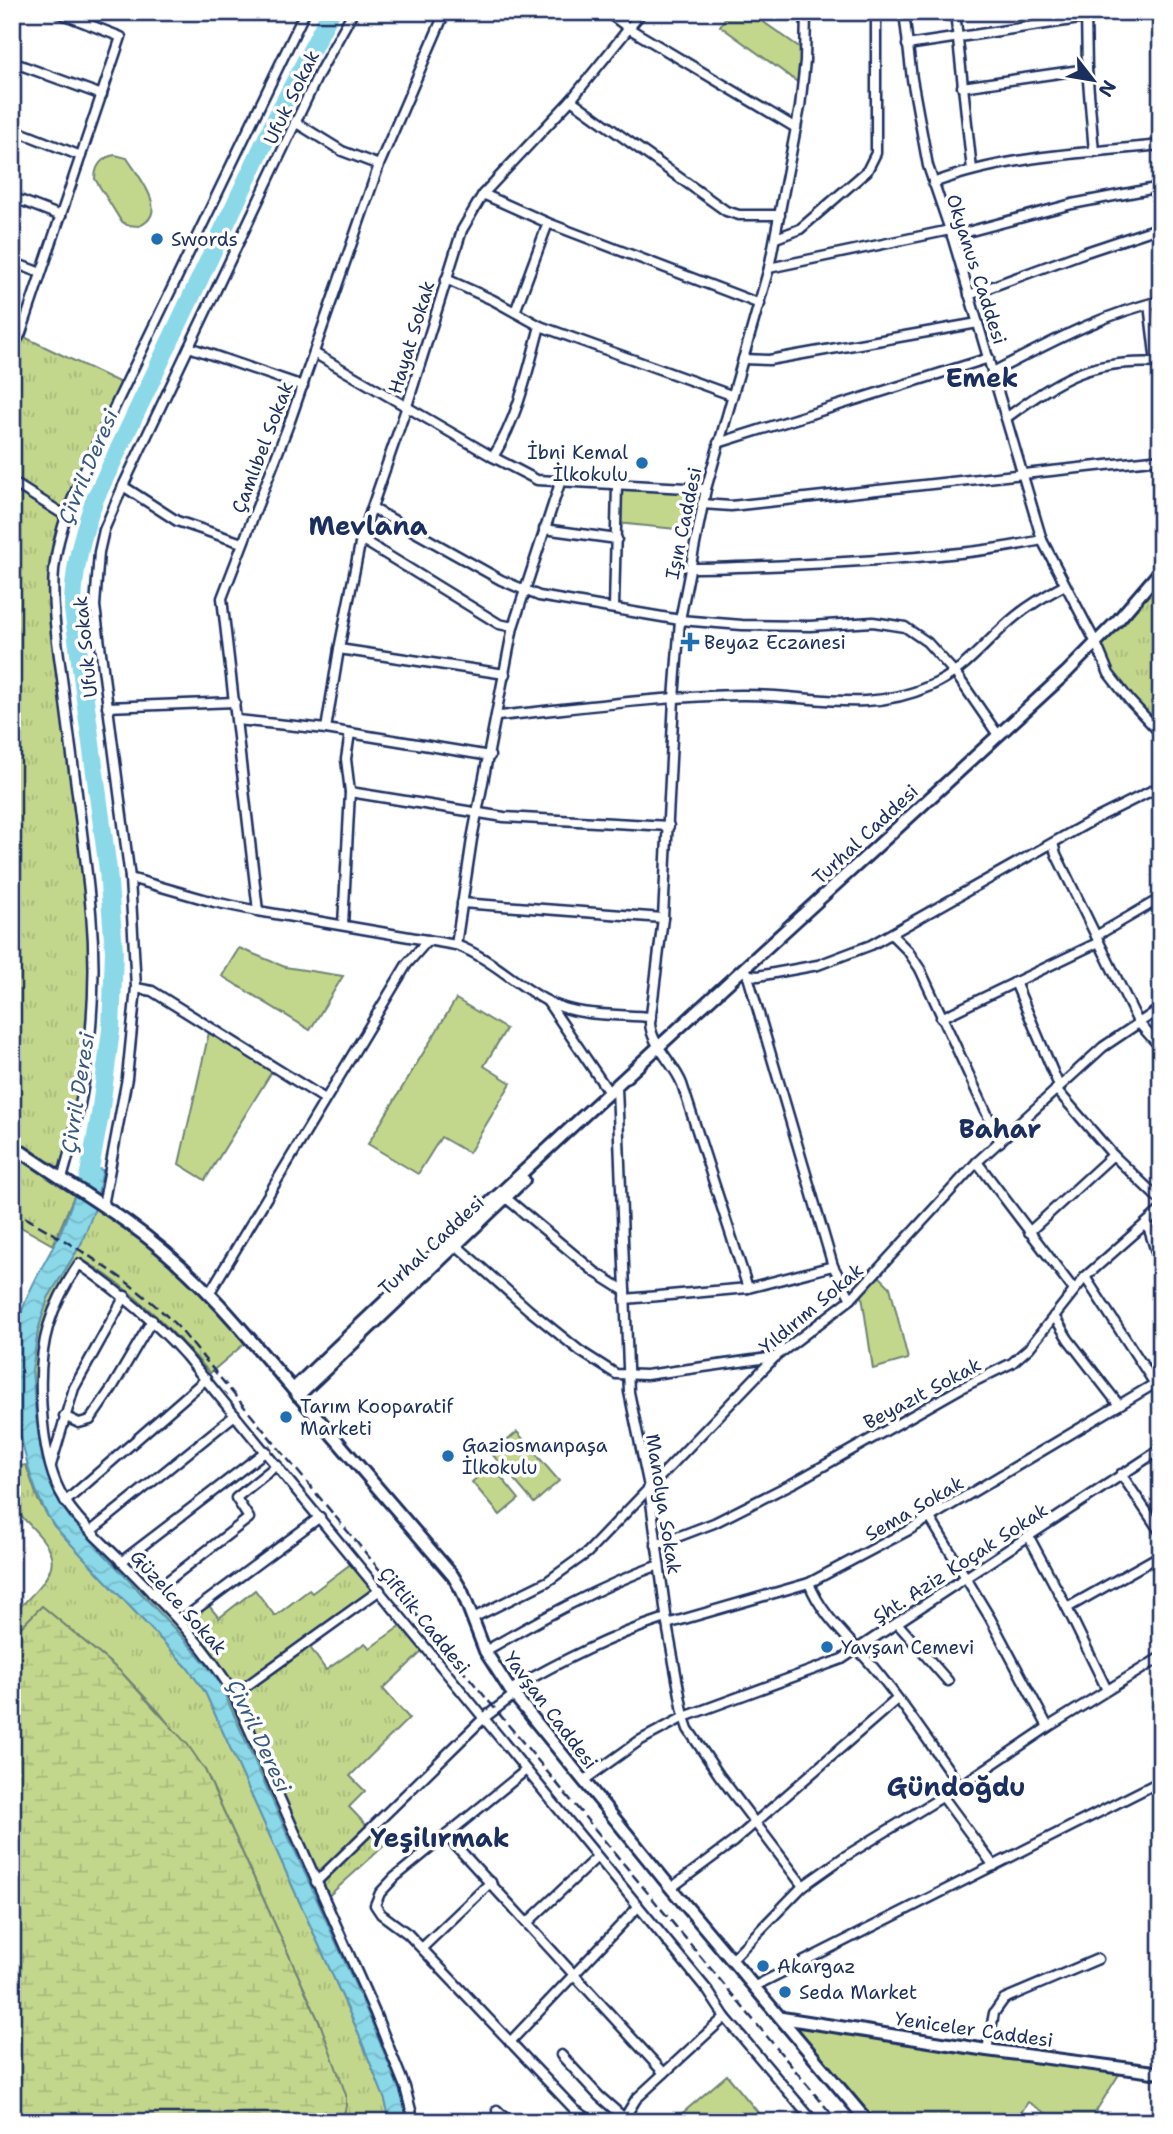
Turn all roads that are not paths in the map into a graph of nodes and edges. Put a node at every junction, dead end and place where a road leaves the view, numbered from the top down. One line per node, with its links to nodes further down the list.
1 (57, 12): 18 (street)
2 (305, 12): 72 (street)
3 (352, 12): 20 (street, Ufuk Sokak)
4 (445, 12): 26 (street, Çamlıbel Sokak)
5 (607, 12): 12 (street)
6 (642, 12): 12 (street, Hayat Sokak)
7 (807, 12): 21 (street, Işın Caddesi)
8 (876, 12): 37 (street)
9 (904, 12): 14 (street, Okyanus Caddesi)
10 (955, 12): 13 (street)
11 (1086, 15): 13 (street); 16 (street)
12 (630, 29): 19 (street, Hayat Sokak); 21 (street)
13 (956, 38): 14 (street); 17 (street)
14 (907, 45): 28 (street, Okyanus Caddesi)
15 (12, 62): 18 (street)
16 (1087, 69): 17 (street); 24 (street)
17 (962, 87): 27 (street)
18 (102, 95): 25 (street)
19 (571, 100): 30 (street, Hayat Sokak); 32 (street)
20 (295, 122): 26 (street); 50 (street, Ufuk Sokak)
21 (796, 128): 32 (street, Işın Caddesi)
22 (12, 129): 25 (street)
23 (1161, 145): 24 (street)
24 (1094, 152): 27 (street)
25 (81, 156): 33 (street)
26 (379, 166): 52 (street, Çamlıbel Sokak)
27 (972, 170): 28 (street)
28 (933, 183): 36 (street, Okyanus Caddesi)
29 (1161, 187): 36 (street)
30 (483, 194): 34 (street); 41 (street, Hayat Sokak)
31 (12, 197): 33 (street)
32 (780, 215): 37 (street, Işın Caddesi)
33 (61, 216): 40 (street)
34 (548, 223): 44 (street); 46 (street)
35 (1161, 227): 42 (street)
36 (951, 233): 39 (street); 42 (street, Okyanus Caddesi)
37 (776, 238): 39 (street, Işın Caddesi)
38 (12, 262): 40 (street)
39 (769, 268): 44 (street, Işın Caddesi)
40 (41, 273): 49 (street)
41 (446, 279): 46 (street); 59 (street, Hayat Sokak)
42 (969, 295): 47 (street, Okyanus Caddesi)
43 (1161, 302): 45 (street)
44 (760, 304): 54 (street, Işın Caddesi)
45 (1149, 304): 55 (street); 56 (street)
46 (515, 312): 48 (street)
47 (978, 323): 53 (street, Okyanus Caddesi); 54 (street)
48 (540, 326): 58 (street); 62 (street)
49 (17, 331): 51 (street)
50 (188, 347): 57 (street); 67 (street, Ufuk Sokak)
51 (12, 349)
52 (314, 353): 57 (street, Çamlıbel Sokak); 59 (street)
53 (989, 358): 56 (street, Okyanus Caddesi); 61 (street)
54 (743, 359): 58 (street, Işın Caddesi)
55 (1159, 363): 60 (street)
56 (993, 372): 60 (street, Okyanus Caddesi)
57 (303, 386): 77 (street, Çamlıbel Sokak)
58 (732, 395): 61 (street, Işın Caddesi)
59 (407, 406): 62 (street); 71 (street, Hayat Sokak)
60 (1006, 418): 64 (street, Okyanus Caddesi)
61 (718, 443): 69 (street, Işın Caddesi)
62 (492, 457): 66 (street)
63 (1161, 458): 64 (street)
64 (1021, 474): 70 (street); 76 (street, Okyanus Caddesi)
65 (12, 482): 72 (street)
66 (560, 482): 68 (street); 73 (street)
67 (123, 486): 77 (street); 91 (street, Ufuk Sokak)
68 (617, 486): 69 (street); 75 (street)
69 (706, 489): 70 (street, Işın Caddesi)
70 (702, 504): 78 (street, Işın Caddesi)
71 (372, 508): 74 (street, Hayat Sokak); 81 (street)
72 (66, 516): 132 (street)
73 (544, 529): 75 (street); 81 (street)
74 (361, 539): 84 (street); 86 (street, Hayat Sokak)
75 (617, 539): 82 (street)
76 (1042, 540): 78 (street); 80 (street, Okyanus Caddesi)
77 (242, 543): 90 (street, Çamlıbel Sokak)
78 (689, 568): 83 (street, Işın Caddesi)
79 (1161, 570): 85 (street, Turhal Caddesi)
80 (1065, 585): 85 (street, Okyanus Caddesi); 88 (street)
81 (523, 591): 82 (street); 84 (street)
82 (614, 608): 83 (street)
83 (680, 620): 88 (street); 89 (street, Işın Caddesi)
84 (513, 627): 87 (street)
85 (1096, 643): 96 (street, Okyanus Caddesi); 97 (street, Turhal Caddesi)
86 (339, 649): 87 (street); 94 (street, Hayat Sokak)
87 (505, 674): 92 (street)
88 (956, 674): 89 (street); 97 (street)
89 (674, 699): 92 (street); 102 (street, Işın Caddesi)
90 (234, 702): 91 (street); 93 (street, Çamlıbel Sokak)
91 (107, 707): 104 (street, Ufuk Sokak)
92 (498, 716): 98 (street)
93 (237, 720): 94 (street); 107 (street, Çamlıbel Sokak)
94 (326, 729): 95 (street)
95 (350, 733): 98 (street); 100 (street)
96 (1161, 734)
97 (998, 735): 114 (street, Turhal Caddesi)
98 (490, 757): 101 (street)
99 (1161, 786): 103 (street)
100 (350, 792): 101 (street); 109 (street)
101 (477, 814): 102 (street); 106 (street)
102 (669, 826): 108 (street, Işın Caddesi)
103 (1053, 844): 110 (street); 111 (street)
104 (130, 877): 107 (street); 116 (street, Ufuk Sokak)
105 (1161, 898): 111 (street)
106 (462, 903): 108 (street); 113 (street)
107 (258, 911): 109 (street)
108 (663, 918): 119 (street, Işın Caddesi)
109 (343, 925): 112 (street)
110 (892, 935): 114 (street); 120 (street)
111 (1097, 939): 115 (street); 121 (street)
112 (428, 940): 113 (street); 126 (street)
113 (456, 945): 117 (street)
114 (745, 972): 122 (street, Turhal Caddesi); 141 (street)
115 (1016, 982): 120 (street); 124 (street)
116 (136, 988): 126 (street); 135 (street, Ufuk Sokak)
117 (547, 1001): 119 (street); 125 (street)
118 (1161, 1008): 121 (street, Yıldırım Sokak)
119 (651, 1017): 122 (street, Işın Caddesi)
120 (941, 1018): 128 (street)
121 (1138, 1022): 123 (street); 124 (street, Yıldırım Sokak)
122 (660, 1047): 125 (street, Turhal Caddesi); 144 (street, Işın Caddesi)
123 (1161, 1048)
124 (1058, 1088): 128 (street, Yıldırım Sokak); 130 (street)
125 (613, 1091): 127 (street, Turhal Caddesi); 147 (street, Manolya Sokak)
126 (325, 1099): 146 (street)
127 (584, 1117): 133 (street, Turhal Caddesi); 156 (street, Turhal Caddesi)
128 (999, 1142): 131 (street, Yıldırım Sokak)
129 (12, 1145): 132 (street, Yavşan Caddesi)
130 (1113, 1155): 134 (street); 138 (street)
131 (978, 1162): 138 (street); 149 (street, Yıldırım Sokak)
132 (67, 1182): 135 (street, Yavşan Caddesi)
133 (506, 1198): 139 (street, Turhal Caddesi); 147 (street)
134 (1161, 1201)
135 (100, 1203): 146 (street, Yavşan Caddesi)
136 (1161, 1210): 137 (street, Beyazıt Sokak)
137 (1147, 1223): 142 (street); 143 (street, Beyazıt Sokak)
138 (1029, 1232): 145 (street)
139 (456, 1245): 153 (street); 156 (street, Turhal Caddesi)
140 (79, 1264): 148 (street, Çiftlik Caddesi); 163 (street, Güzelce Sokak)
141 (833, 1266): 144 (street); 149 (street)
142 (1161, 1268)
143 (1086, 1277): 145 (street, Beyazıt Sokak); 155 (street)
144 (748, 1288): 147 (street)
145 (1074, 1290): 150 (street, Beyazıt Sokak)
146 (210, 1292): 156 (street, Yavşan Caddesi)
147 (625, 1295): 153 (street, Manolya Sokak)
148 (125, 1296): 151 (street, Çiftlik Caddesi); 159 (street)
149 (851, 1299): 152 (street, Yıldırım Sokak)
150 (1054, 1316): 157 (street); 172 (street, Beyazıt Sokak)
151 (152, 1320): 154 (street, Çiftlik Caddesi); 159 (street)
152 (775, 1357): 153 (street); 165 (street, Yıldırım Sokak)
153 (628, 1376): 165 (street, Manolya Sokak)
154 (206, 1379): 158 (street, Çiftlik Caddesi); 166 (street)
155 (1158, 1382): 157 (street, Sema Sokak)
156 (296, 1392): 181 (street, Yavşan Caddesi)
157 (1118, 1405): 168 (street, Sema Sokak)
158 (236, 1415): 161 (street, Çiftlik Caddesi); 169 (street)
159 (64, 1416): 163 (street)
160 (1161, 1449): 164 (street, Şht. Aziz Koçak Sokak)
161 (266, 1451): 162 (street, Çiftlik Caddesi); 174 (street)
162 (277, 1465): 167 (street, Çiftlik Caddesi); 179 (street)
163 (51, 1468): 166 (street, Güzelce Sokak)
164 (1121, 1474): 170 (street); 171 (street, Şht. Aziz Koçak Sokak)
165 (649, 1487): 172 (street, Manolya Sokak); 181 (street, Yıldırım Sokak)
166 (65, 1502): 169 (street, Güzelce Sokak)
167 (320, 1517): 178 (street, Çiftlik Caddesi); 182 (street)
168 (930, 1518): 176 (street); 177 (street, Sema Sokak)
169 (91, 1531): 174 (street, Güzelce Sokak)
170 (1161, 1533)
171 (1029, 1537): 176 (street, Şht. Aziz Koçak Sokak); 180 (street)
172 (656, 1545): 175 (street, Manolya Sokak)
173 (1161, 1555): 180 (street)
174 (121, 1562): 179 (street, Güzelce Sokak)
175 (659, 1565): 183 (street, Manolya Sokak); 186 (street)
176 (965, 1579): 184 (street, Şht. Aziz Koçak Sokak); 195 (street)
177 (809, 1583): 183 (street, Sema Sokak); 185 (street)
178 (380, 1590): 191 (street); 194 (street, Çiftlik Caddesi)
179 (152, 1593): 182 (street, Güzelce Sokak)
180 (1067, 1608): 189 (street)
181 (473, 1618): 186 (street, Yavşan Caddesi)
182 (180, 1621): 191 (street, Güzelce Sokak)
183 (667, 1621): 190 (street, Sema Sokak); 193 (street, Manolya Sokak)
184 (897, 1623): 185 (street, Şht. Aziz Koçak Sokak); 188 (street)
185 (856, 1650): 192 (street); 193 (street, Şht. Aziz Koçak Sokak)
186 (485, 1651): 190 (street, Yavşan Caddesi)
187 (1161, 1657): 189 (street)
188 (948, 1681)
189 (1107, 1690): 195 (street)
190 (512, 1692): 194 (street, Sema Sokak); 197 (street, Yavşan Caddesi)
191 (234, 1695): 205 (street, Güzelce Sokak)
192 (897, 1699): 199 (street); 201 (street)
193 (684, 1717): 197 (street, Şht. Aziz Koçak Sokak); 201 (street, Manolya Sokak)
194 (484, 1718): 196 (street, Çiftlik Caddesi); 205 (street, Sema Sokak)
195 (1048, 1727): 199 (street)
196 (526, 1770): 202 (street); 203 (street, Çiftlik Caddesi)
197 (583, 1781): 208 (street, Yavşan Caddesi)
198 (1161, 1781): 204 (street)
199 (960, 1786): 200 (street)
200 (943, 1797): 204 (street); 207 (street)
201 (755, 1822): 207 (street, Manolya Sokak); 208 (street)
202 (446, 1835): 206 (street); 211 (street)
203 (597, 1857): 209 (street, Çiftlik Caddesi); 210 (street)
204 (994, 1866): 215 (street)
205 (316, 1882): 225 (street, Güzelce Sokak)
206 (491, 1882): 210 (street); 211 (street)
207 (803, 1886): 212 (street)
208 (671, 1888): 212 (street, Yavşan Caddesi)
209 (638, 1907): 214 (street); 216 (street, Çiftlik Caddesi)
210 (527, 1923): 214 (street)
211 (422, 1948): 218 (street)
212 (732, 1959): 215 (street, Yavşan Caddesi)
213 (1098, 1959): 219 (street)
214 (573, 1976): 218 (street); 221 (street)
215 (755, 1986): 217 (street, Yavşan Caddesi)
216 (725, 2017): 221 (street); 228 (street, Çiftlik Caddesi)
217 (782, 2018): 219 (street, Yeniceler Caddesi); 229 (street, Yavşan Caddesi)
218 (510, 2042): 227 (street)
219 (987, 2050): 222 (street, Yeniceler Caddesi)
220 (561, 2054): 224 (street)
221 (664, 2073): 224 (street)
222 (1161, 2073)
223 (497, 2110): 226 (street)
224 (622, 2119)
225 (414, 2122)
226 (509, 2122)
227 (593, 2122)
228 (814, 2122)
229 (868, 2122)

